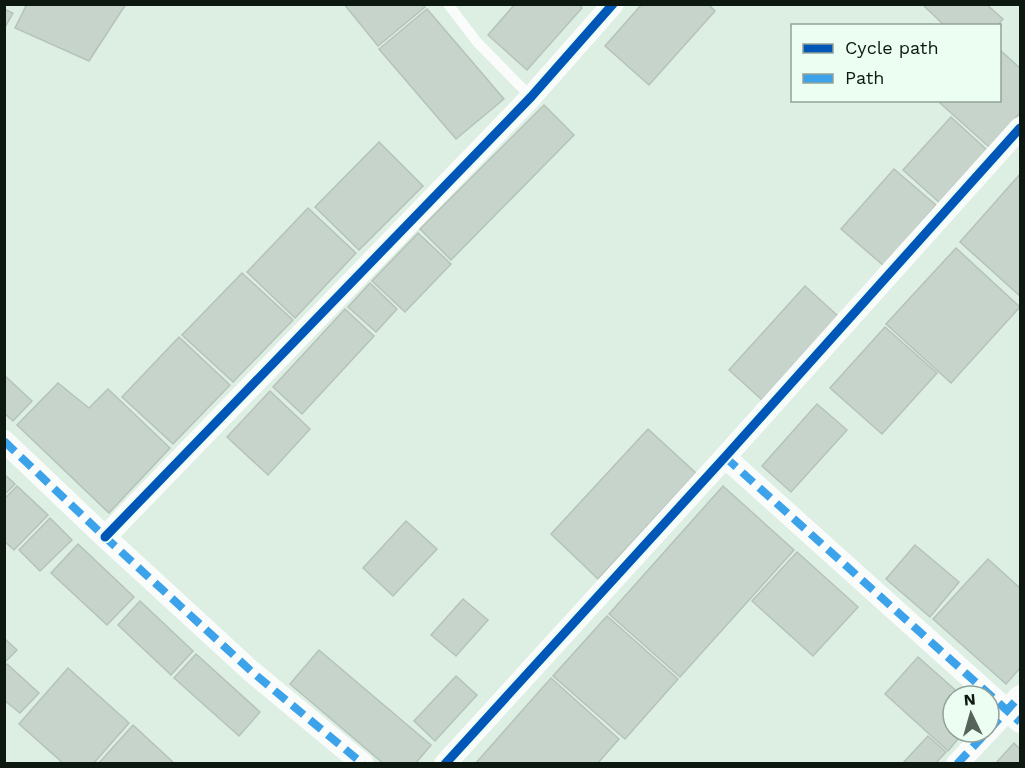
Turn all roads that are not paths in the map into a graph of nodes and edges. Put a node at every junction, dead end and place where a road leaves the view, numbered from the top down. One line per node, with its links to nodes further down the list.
1 (448, 4): 3 (lane)
2 (614, 4): 3 (street)
3 (531, 97): 7 (street)
4 (1020, 128): 6 (street)
5 (4, 441): 7 (street)
6 (725, 457): 8 (street); 12 (street)
7 (105, 537): 11 (street)
8 (1016, 709): 9 (street)
9 (1001, 721)
10 (976, 744): 13 (street)
11 (363, 764)
12 (445, 764)
13 (957, 764)

